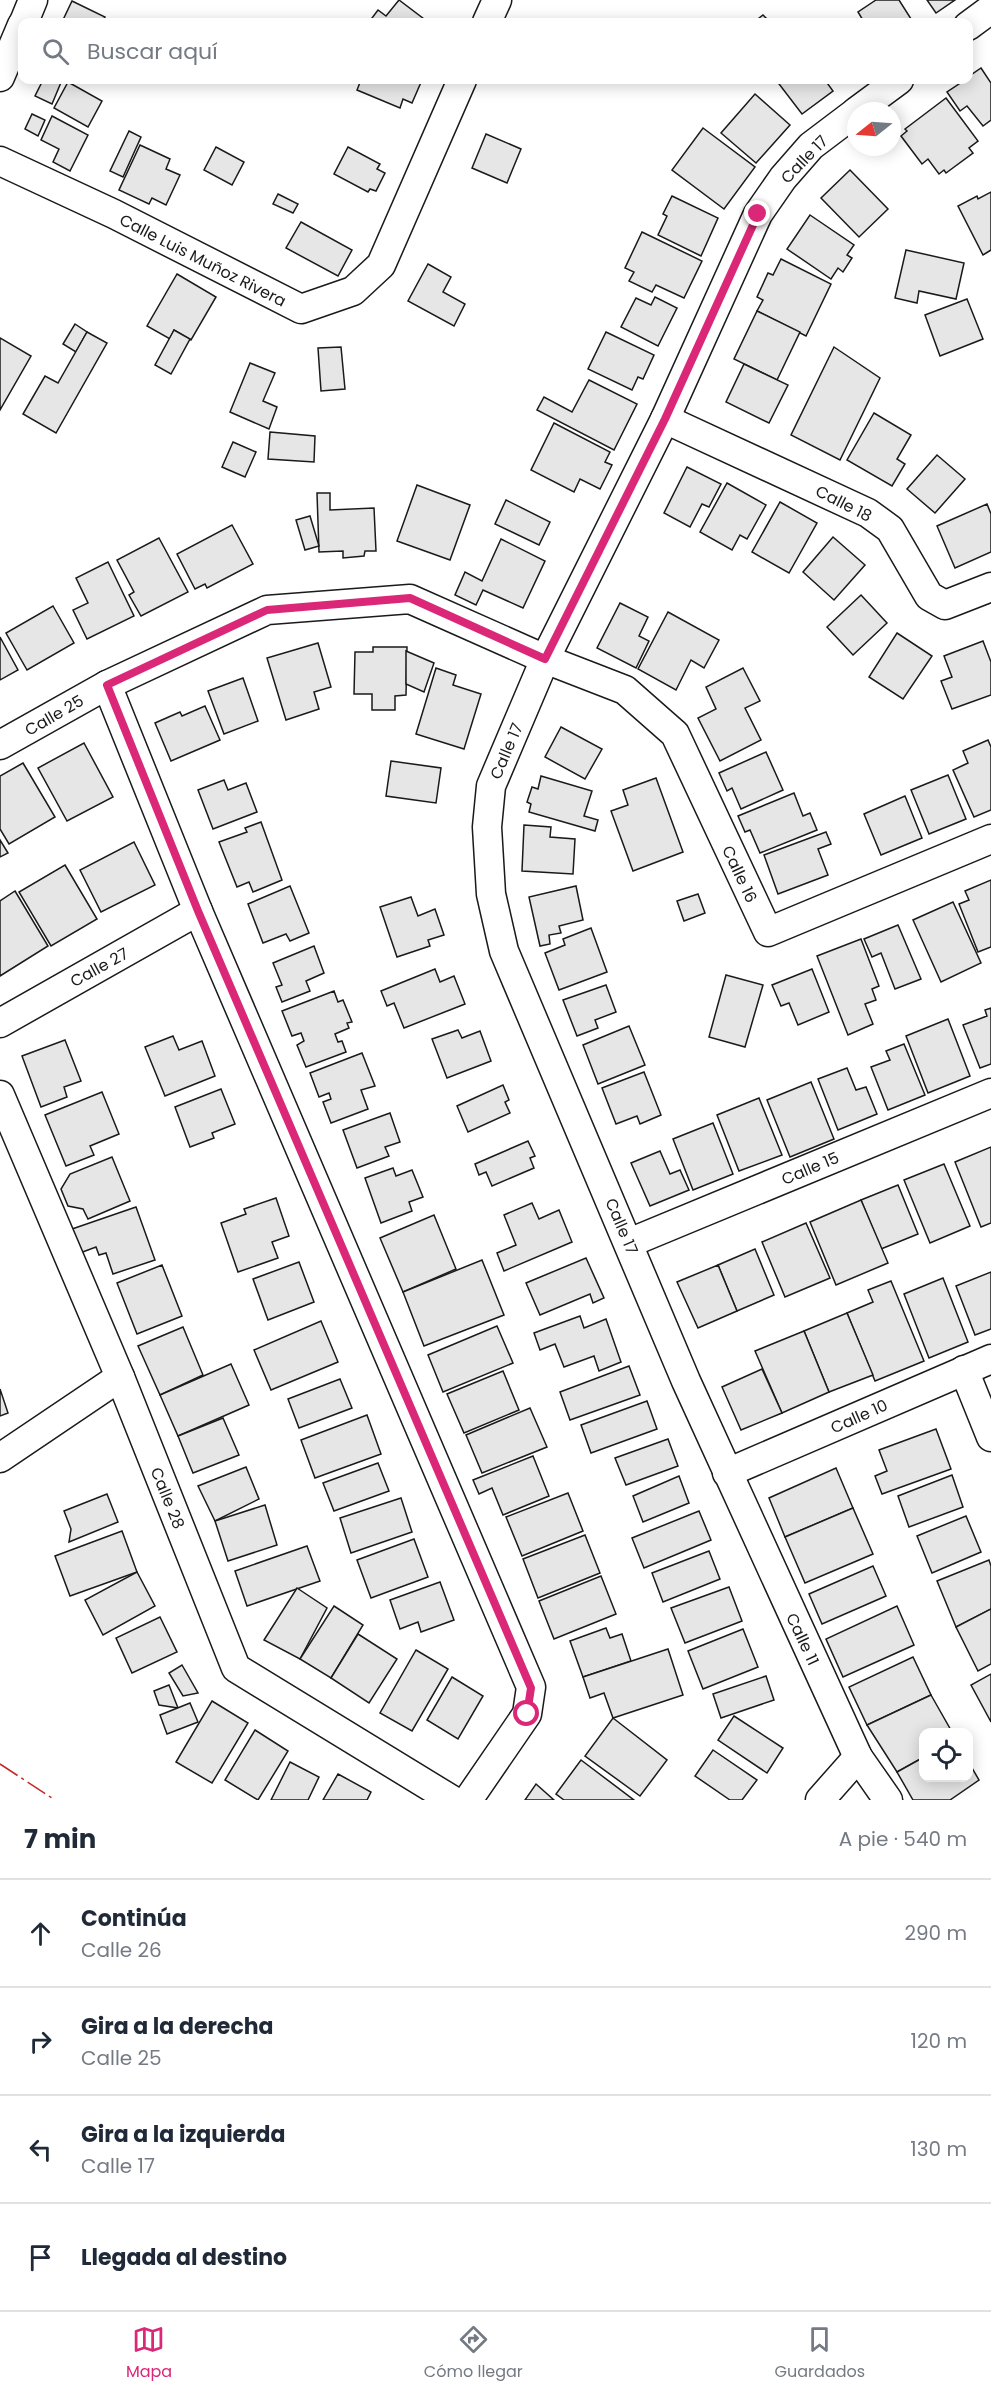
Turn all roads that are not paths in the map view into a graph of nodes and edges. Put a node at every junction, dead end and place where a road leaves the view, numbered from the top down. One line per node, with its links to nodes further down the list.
1 (33, 0): 4 (street)
2 (497, 0): 5 (street)
3 (991, 9): 6 (street)
4 (26, 18)
5 (489, 18)
6 (973, 23)
7 (18, 36): 8 (street)
8 (0, 77)
9 (460, 84): 13 (street, Calle Luis Muñoz Rivera)
10 (894, 84): 11 (street, Calle 17)
11 (870, 102)
12 (847, 119): 14 (street, Calle 17)
13 (0, 161)
14 (665, 419): 15 (street, Calle 18); 16 (street, Calle 17)
15 (991, 587)
16 (545, 659): 17 (street, Calle 25); 19 (street, Calle 16); 24 (street, Calle 17)
17 (107, 685): 18 (street, Calle 25); 20 (street)
18 (0, 745)
19 (991, 839)
20 (198, 911): 21 (street, Calle 27); 33 (street)
21 (0, 1023)
22 (991, 1093): 24 (street, Calle 15)
23 (0, 1095): 27 (street, Calle 28)
24 (629, 1243): 30 (street, Calle 17)
25 (991, 1359): 26 (street, Calle 10)
26 (964, 1370): 28 (street); 30 (street, Calle 10)
27 (120, 1377): 29 (street); 32 (street, Calle 28)
28 (991, 1437)
29 (0, 1458)
30 (727, 1473): 31 (street, Calle 11)
31 (858, 1757): 34 (street); 35 (street, Calle 11)
32 (452, 1800)
33 (468, 1800)
34 (820, 1800)
35 (888, 1800)

